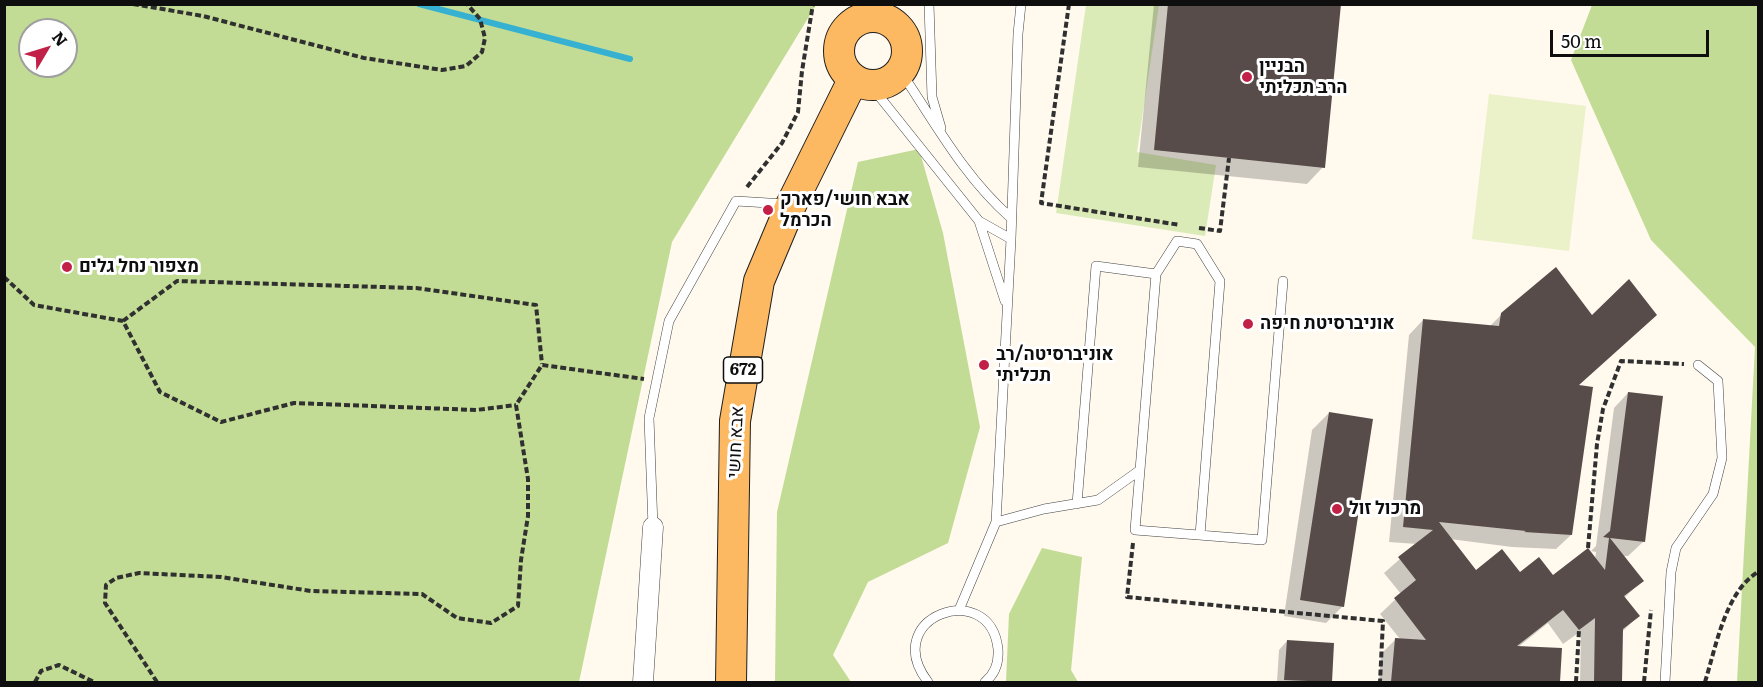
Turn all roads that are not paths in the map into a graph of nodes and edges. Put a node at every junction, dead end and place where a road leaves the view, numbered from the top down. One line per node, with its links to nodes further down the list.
1 (929, 4): 7 (lane)
2 (1022, 4): 9 (lane)
3 (869, 11): 4 (main road); 6 (main road)
4 (904, 17): 5 (main road)
5 (901, 72): 6 (main road); 7 (lane)
6 (862, 83): 8 (main road, אבא חושי / 672); 10 (lane)
7 (944, 136): 9 (lane)
8 (791, 205): 19 (lane); 23 (main road, אבא חושי / 672)
9 (1011, 218): 11 (lane)
10 (979, 220): 11 (lane); 14 (lane)
11 (1011, 239): 14 (lane)
12 (1156, 274): 16 (lane); 17 (lane); 20 (lane)
13 (1283, 281): 20 (lane)
14 (1007, 307): 18 (lane)
15 (1698, 365): 26 (lane)
16 (1140, 470): 17 (lane); 20 (lane)
17 (1077, 504): 18 (lane)
18 (996, 522): 21 (lane)
19 (653, 527): 22 (street)
20 (1200, 535)
21 (959, 610): 24 (lane); 25 (lane)
22 (643, 682)
23 (731, 682)
24 (928, 682)
25 (985, 682)
26 (1665, 682)

